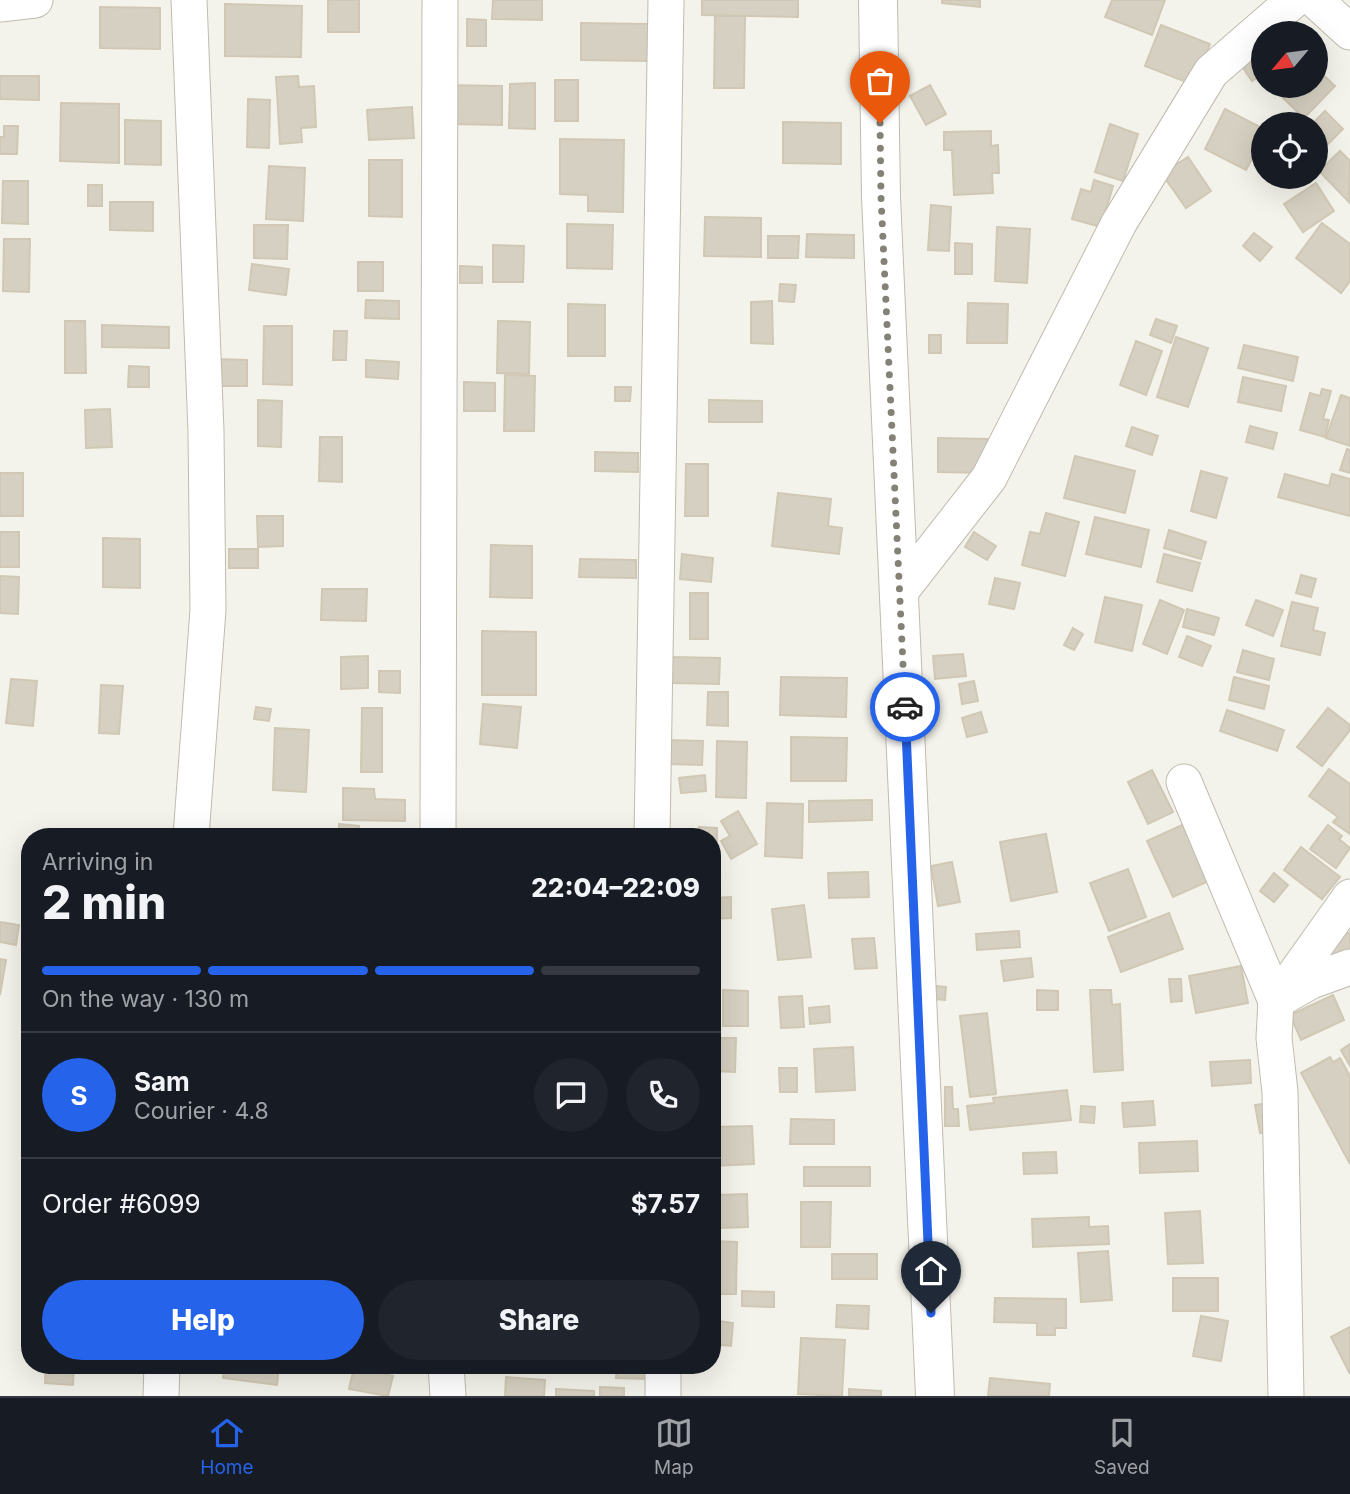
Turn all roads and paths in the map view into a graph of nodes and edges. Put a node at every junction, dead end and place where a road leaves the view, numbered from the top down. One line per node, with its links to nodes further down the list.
1 (35, 0): 7 (street)
2 (189, 0): 10 (street)
3 (440, 0): 11 (street)
4 (666, 0): 12 (street)
5 (877, 0): 8 (street)
6 (1294, 0): 8 (street)
7 (0, 4)
8 (900, 592): 22 (street)
9 (1184, 782): 15 (street)
10 (192, 828)
11 (438, 828)
12 (652, 828)
13 (1350, 897): 15 (street)
14 (1350, 967): 15 (street)
15 (1276, 1001): 23 (street)
16 (162, 1374): 19 (street)
17 (447, 1374): 20 (street)
18 (663, 1374): 21 (street)
19 (161, 1396)
20 (448, 1396)
21 (663, 1396)
22 (935, 1396)
23 (1286, 1396)

